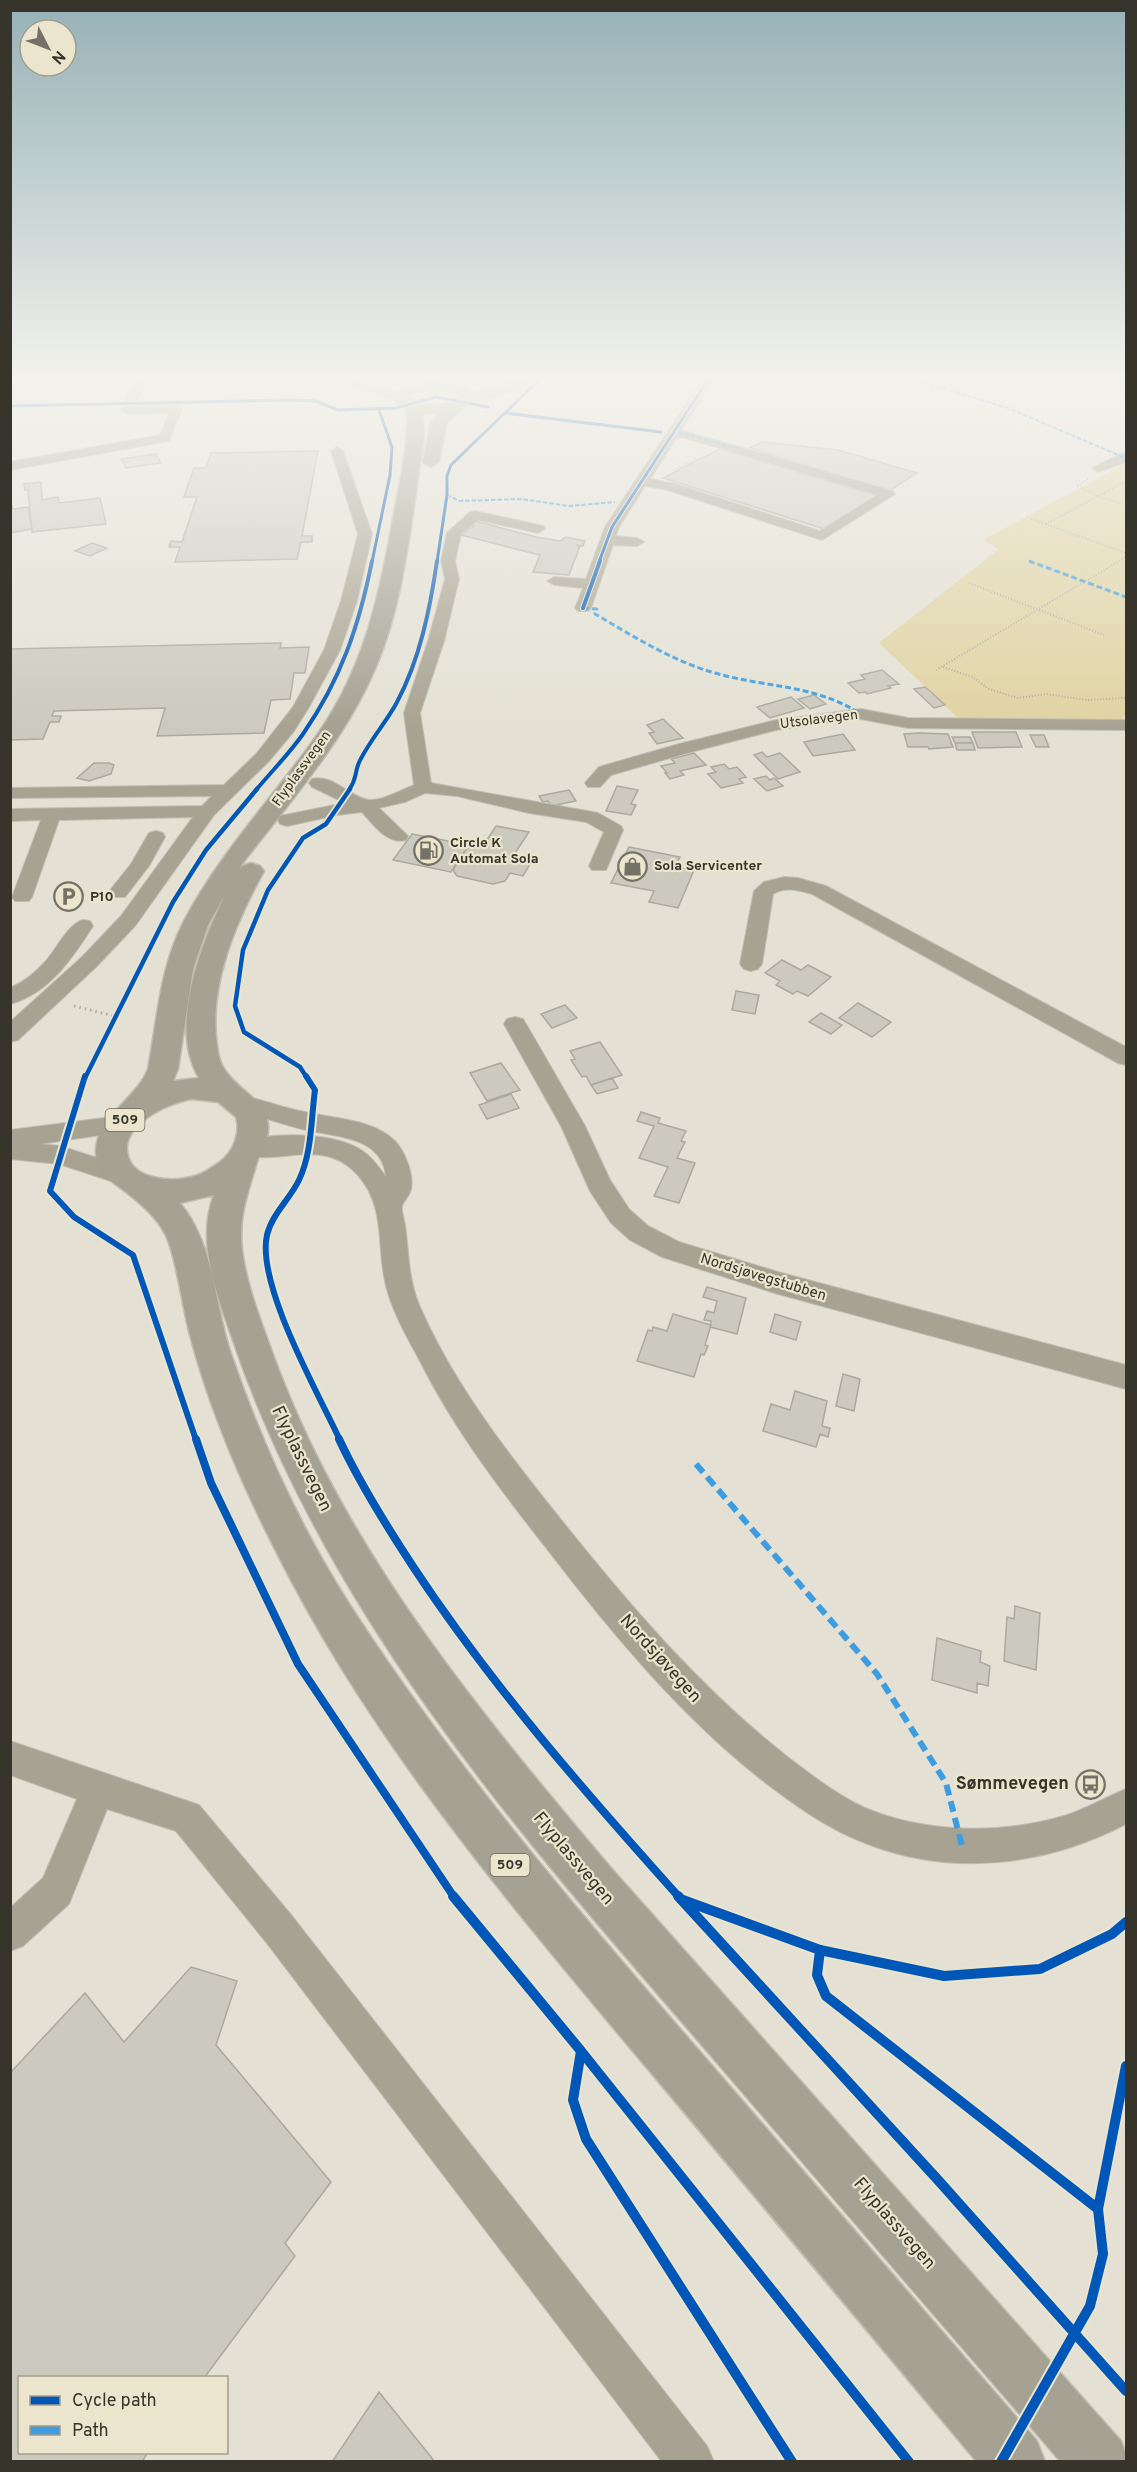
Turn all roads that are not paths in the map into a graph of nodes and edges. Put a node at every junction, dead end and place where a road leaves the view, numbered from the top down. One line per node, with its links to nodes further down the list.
1 (353, 496): 21 (street)
2 (406, 496): 40 (highway, Flyplassvegen / 509)
3 (425, 496): 9 (highway)
4 (632, 496): 11 (street)
5 (694, 496): 7 (street)
6 (711, 496): 8 (street)
7 (884, 496)
8 (760, 511)
9 (419, 529)
10 (538, 529): 20 (street)
11 (607, 540): 12 (street); 14 (street)
12 (637, 542)
13 (554, 581): 14 (street)
14 (591, 584): 15 (street)
15 (583, 608)
16 (366, 707): 18 (highway, Flyplassvegen)
17 (1126, 725): 19 (street, Utsolavegen)
18 (318, 783): 23 (street); 27 (highway, Flyplassvegen)
19 (594, 783)
20 (423, 786): 23 (street); 30 (street)
21 (226, 790): 22 (street); 24 (street)
22 (10, 793)
23 (367, 806): 27 (street); 28 (street)
24 (207, 811): 25 (street); 37 (street)
25 (52, 814): 26 (street); 32 (street)
26 (10, 815)
27 (288, 820): 39 (highway, Flyplassvegen)
28 (399, 836)
29 (156, 837): 31 (street)
30 (599, 866)
31 (118, 893)
32 (22, 897)
33 (83, 926): 35 (street)
34 (751, 964): 38 (street)
35 (10, 997)
36 (515, 1024): 46 (street, Nordsjøvegstubben)
37 (10, 1035)
38 (1126, 1057)
39 (233, 1098): 40 (highway, 509); 43 (highway, Flyplassvegen); 45 (street, Nordsjøvegen)
40 (128, 1117): 41 (street); 44 (highway, 509)
41 (10, 1139)
42 (10, 1150): 44 (street)
43 (246, 1155): 44 (highway); 45 (street, Nordsjøvegen); 53 (highway, Flyplassvegen)
44 (131, 1181): 52 (highway, 509)
45 (389, 1208): 49 (street, Nordsjøvegen)
46 (1126, 1377)
47 (10, 1758): 48 (street)
48 (98, 1789): 50 (street); 51 (street)
49 (1126, 1806)
50 (10, 1933)
51 (691, 2462)
52 (1016, 2462)
53 (1100, 2462)

